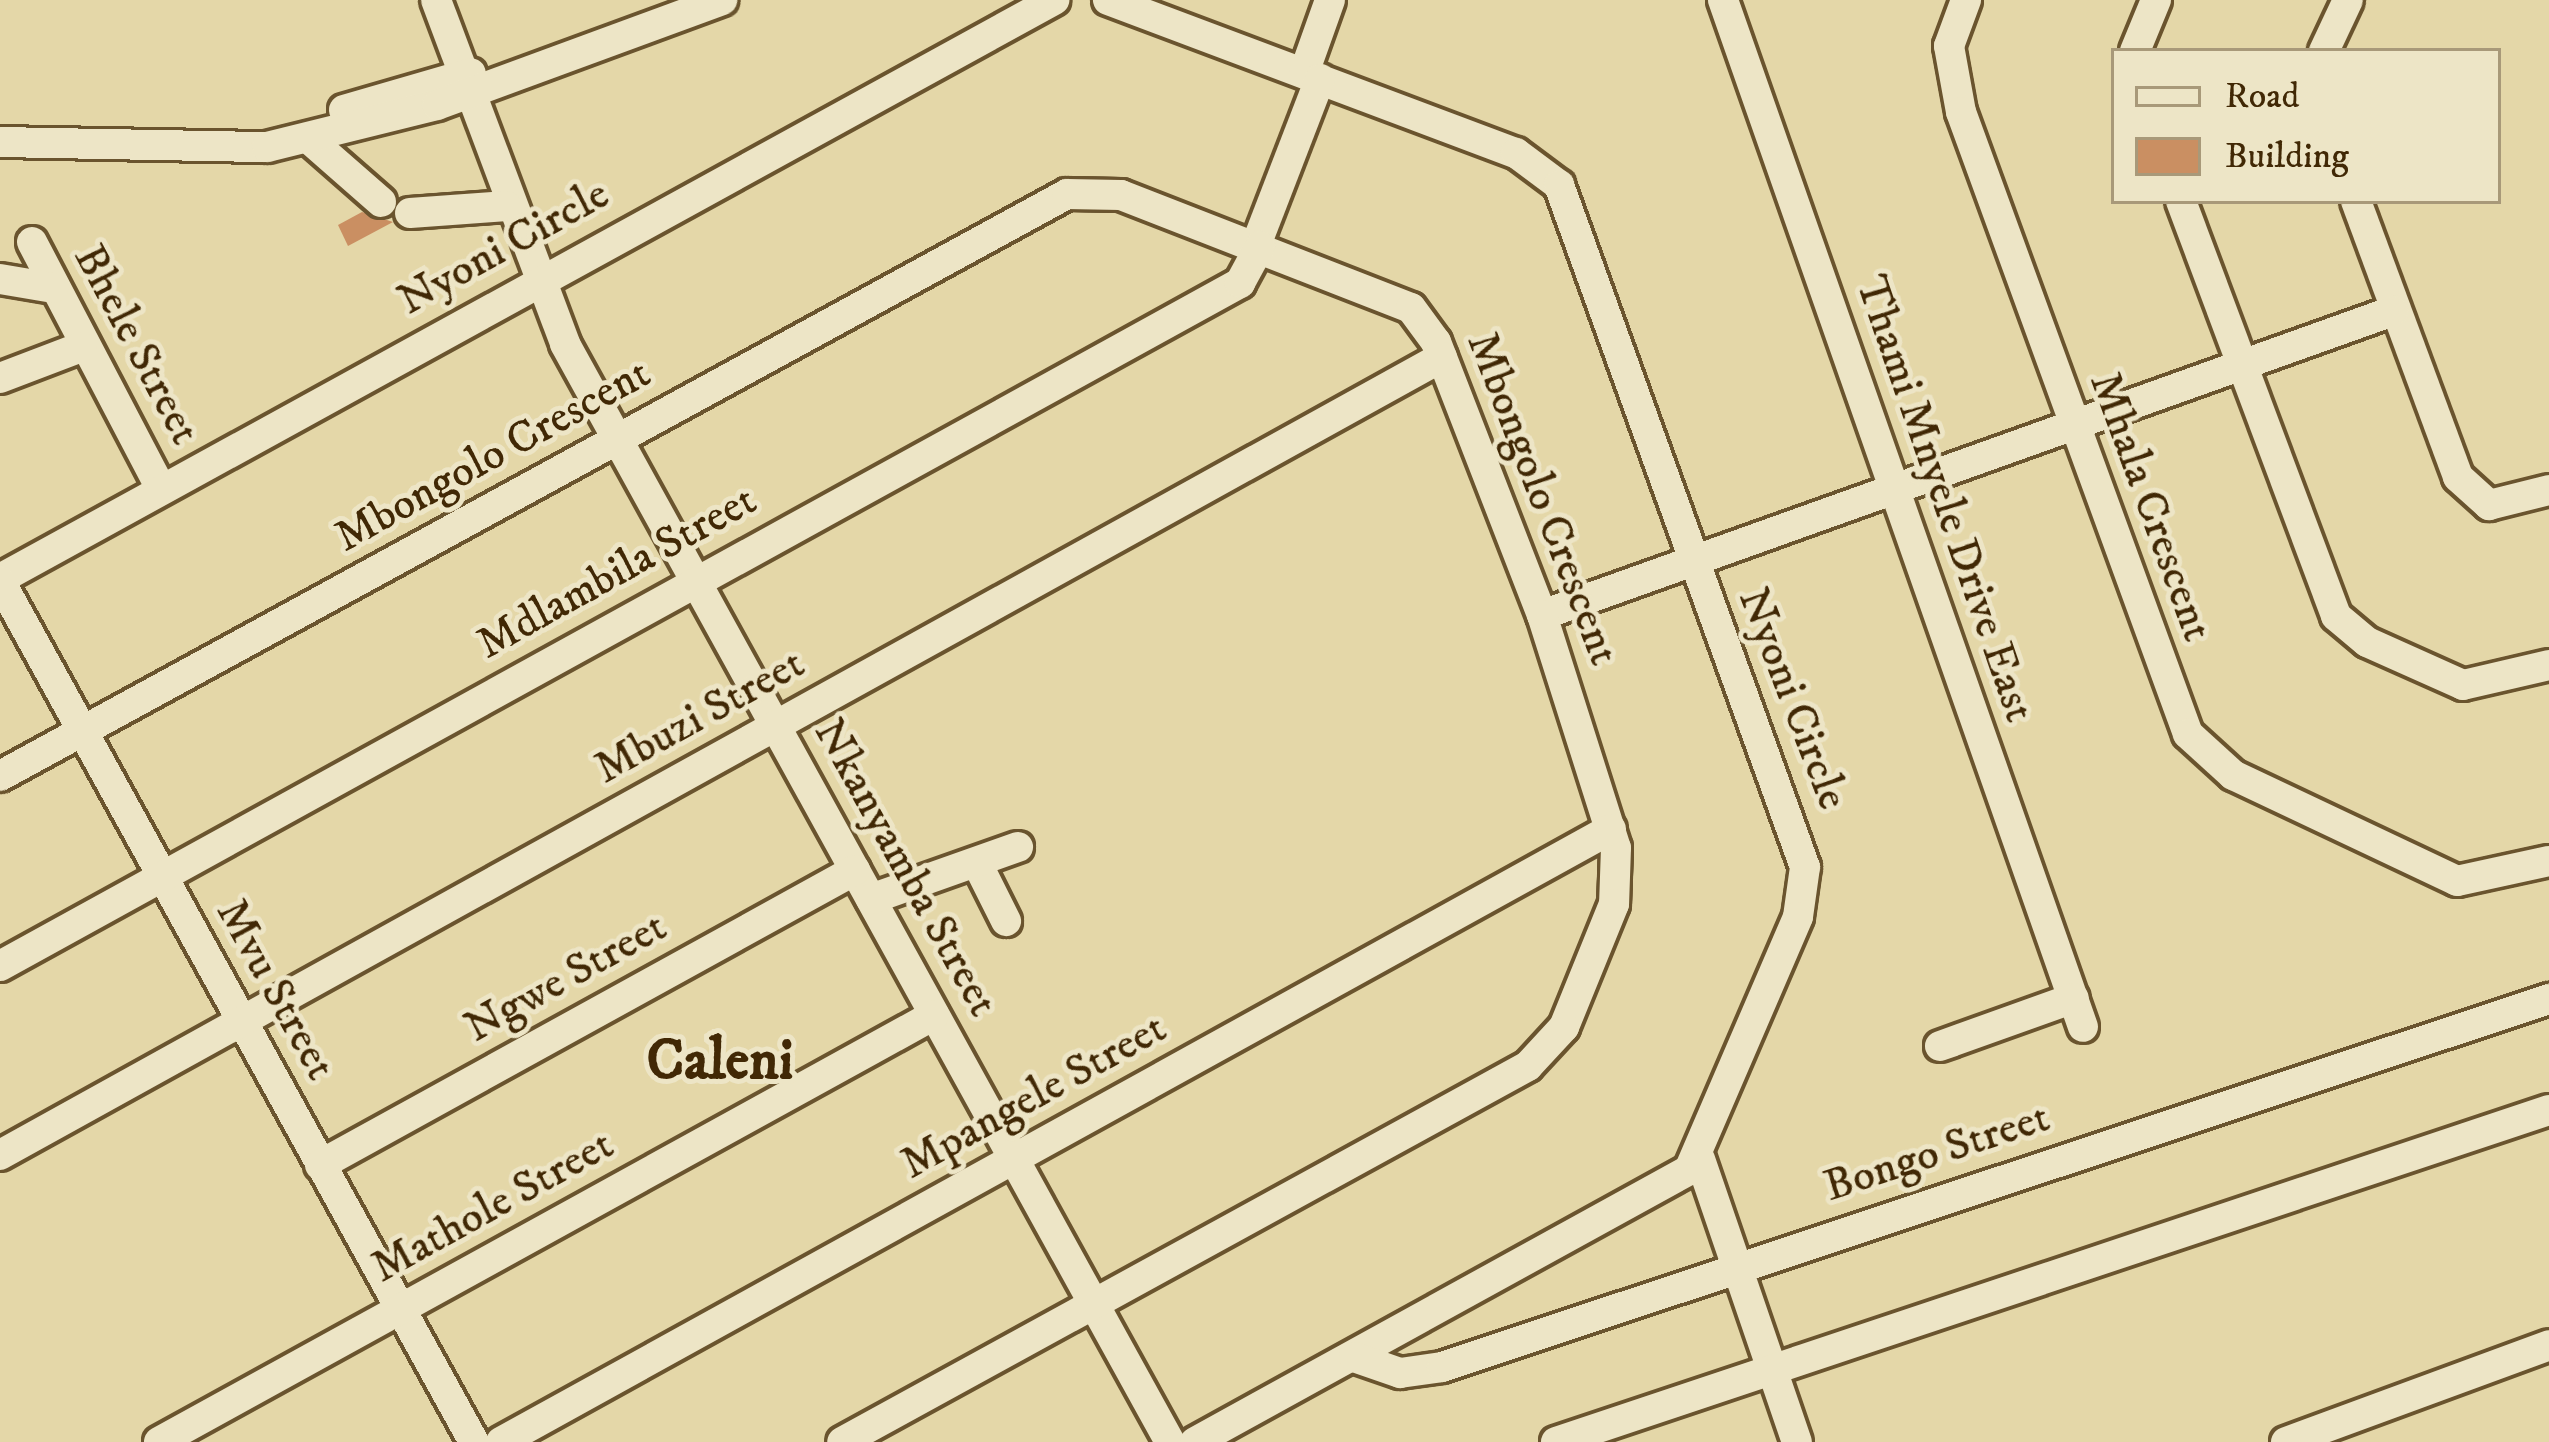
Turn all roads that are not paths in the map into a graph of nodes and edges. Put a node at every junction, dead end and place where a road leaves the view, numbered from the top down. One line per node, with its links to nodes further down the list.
1 (436, 0): 14 (street, Nkanyamba Street)
2 (687, 0): 14 (street)
3 (722, 0): 14 (street)
4 (1054, 0): 26 (street, Nyoni Circle)
5 (1108, 0): 13 (street, Nyoni Circle)
6 (1330, 0): 13 (street)
7 (1723, 0): 37 (street, Thami Mnyele Drive East)
8 (1966, 0): 33 (street, Mhala Crescent)
9 (2156, 0): 11 (street)
10 (2348, 0): 12 (street)
11 (2136, 48)
12 (2325, 48)
13 (1312, 76): 24 (street); 38 (street, Nyoni Circle)
14 (466, 84): 15 (street); 18 (street); 21 (street, Nkanyamba Street)
15 (373, 124): 16 (street); 16 (street)
16 (308, 138): 18 (street)
17 (0, 142): 18 (street)
18 (242, 142)
19 (2182, 204): 31 (street)
20 (2357, 204): 28 (street)
21 (508, 206): 22 (street); 26 (street, Nkanyamba Street)
22 (410, 214)
23 (32, 242): 27 (street, Bhele Street)
24 (1257, 254): 30 (street, Mbongolo Crescent); 34 (street, Mbongolo Crescent); 40 (street, Mdlambila Street)
25 (0, 279): 27 (street)
26 (536, 283): 34 (street, Nkanyamba Street); 35 (street, Nyoni Circle)
27 (53, 288): 29 (street, Bhele Street)
28 (2392, 311): 31 (street); 36 (street)
29 (81, 347): 32 (street); 35 (street, Bhele Street)
30 (1442, 357): 41 (street, Mbongolo Crescent); 43 (street, Mbuzi Street)
31 (2241, 367): 33 (street); 42 (street)
32 (0, 378)
33 (2073, 426): 37 (street); 48 (street, Mhala Crescent)
34 (617, 440): 40 (street, Nkanyamba Street); 44 (street, Mbongolo Crescent)
35 (161, 489): 39 (street, Nyoni Circle)
36 (2549, 490)
37 (1892, 492): 38 (street); 58 (street, Thami Mnyele Drive East)
38 (1691, 563): 41 (street); 62 (street, Nyoni Circle)
39 (0, 580): 44 (street, Mvu Street)
40 (695, 580): 43 (street, Nkanyamba Street); 51 (street, Mdlambila Street)
41 (1542, 616): 46 (street, Mbongolo Crescent)
42 (2549, 665)
43 (776, 726): 50 (street, Nkanyamba Street); 57 (street, Mbuzi Street)
44 (82, 731): 45 (street, Mbongolo Crescent); 51 (street, Mvu Street)
45 (0, 776)
46 (1611, 829): 61 (street, Mpangele Street); 65 (street, Mbongolo Crescent)
47 (1018, 847): 49 (street)
48 (2549, 861)
49 (977, 862): 52 (street); 53 (street)
50 (855, 870): 52 (street, Nkanyamba Street); 63 (street, Ngwe Street)
51 (161, 878): 54 (street, Mdlambila Street); 57 (street, Mvu Street)
52 (871, 899): 56 (street, Nkanyamba Street)
53 (1006, 921)
54 (0, 966)
55 (2549, 999): 64 (street, Bongo Street)
56 (934, 1015): 61 (street, Nkanyamba Street); 66 (street, Mathole Street)
57 (242, 1020): 60 (street, Mbuzi Street); 63 (street, Mvu Street)
58 (1940, 1046)
59 (2549, 1111): 69 (street)
60 (0, 1155)
61 (1015, 1159): 65 (street, Nkanyamba Street); 73 (street, Mpangele Street)
62 (1700, 1159): 64 (street); 68 (street)
63 (320, 1165): 66 (street, Mvu Street)
64 (1738, 1266): 68 (street, Bongo Street); 69 (street)
65 (1094, 1303): 74 (street, Mbongolo Crescent); 75 (street, Nkanyamba Street)
66 (400, 1310): 71 (street, Mathole Street); 72 (street, Mvu Street)
67 (2549, 1345): 78 (street)
68 (1354, 1357): 70 (street)
69 (1772, 1369): 76 (street); 77 (street)
70 (1200, 1441)
71 (159, 1442)
72 (474, 1442)
73 (501, 1442)
74 (842, 1442)
75 (1170, 1442)
76 (1556, 1442)
77 (1797, 1442)
78 (2286, 1442)

